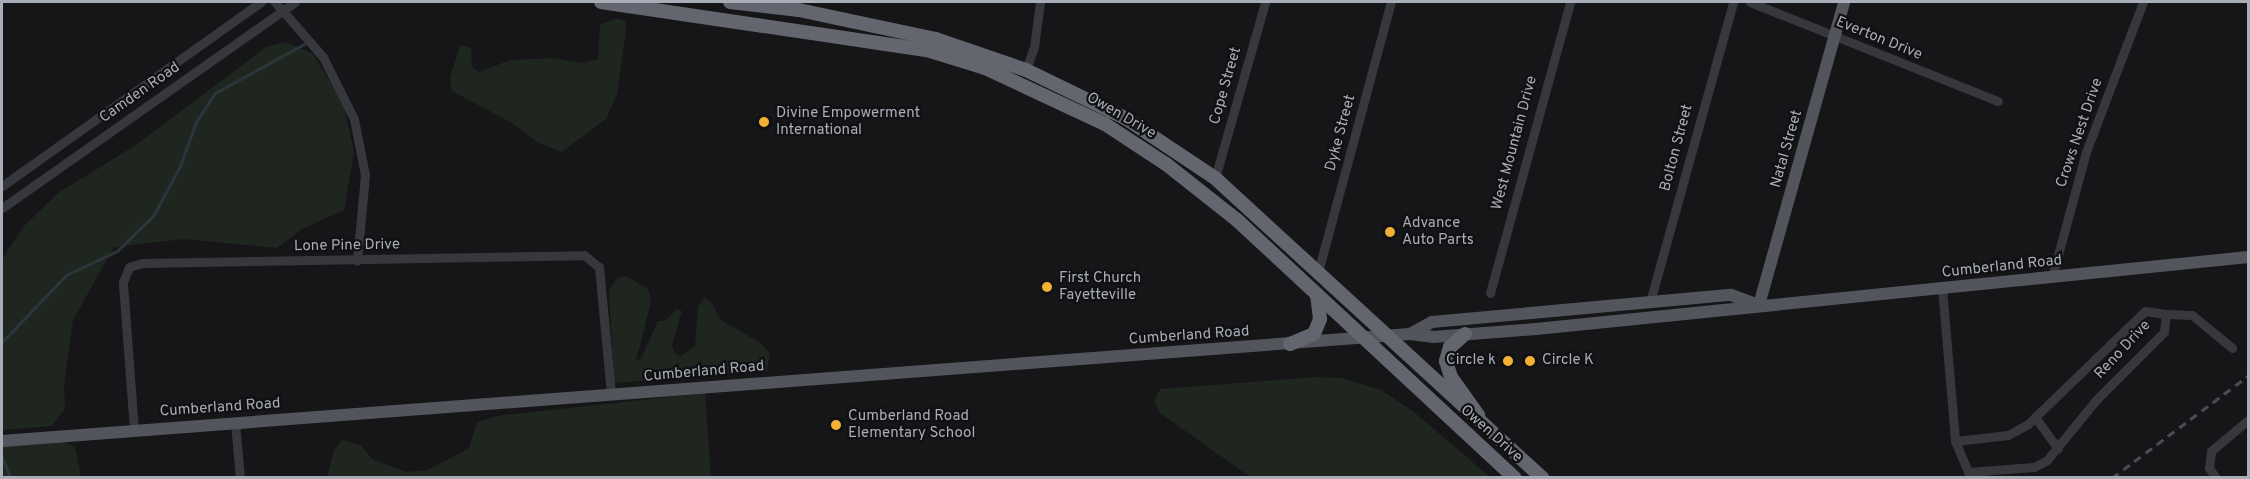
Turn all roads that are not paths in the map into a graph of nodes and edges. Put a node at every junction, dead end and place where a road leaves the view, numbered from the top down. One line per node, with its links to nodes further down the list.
1 (261, 2): 23 (street, Camden Road)
2 (275, 2): 14 (street)
3 (295, 2): 14 (street, Camden Road)
4 (601, 2): 16 (highway, Owen Drive)
5 (730, 2): 15 (highway, Owen Drive)
6 (1040, 2): 20 (street)
7 (1265, 2): 22 (street, Cope Street)
8 (1391, 2): 27 (street, Dyke Street)
9 (1570, 2): 30 (street, West Mountain Drive)
10 (1732, 2): 32 (street, Bolton Street)
11 (1750, 2): 19 (street, Everton Drive)
12 (1844, 2): 19 (main road, Natal Street)
13 (2143, 2): 28 (street, Crows Nest Drive)
14 (282, 11): 24 (street, Camden Road); 26 (street)
15 (819, 14): 16 (highway); 18 (highway, Owen Drive)
16 (703, 16): 17 (highway, Owen Drive)
17 (818, 33): 18 (highway); 31 (highway, Owen Drive)
18 (922, 36): 20 (highway, Owen Drive)
19 (1835, 37): 21 (street, Everton Drive); 33 (main road, Natal Street)
20 (1026, 70): 22 (highway, Owen Drive)
21 (1998, 101)
22 (1215, 178): 27 (highway, Owen Drive)
23 (2, 186)
24 (2, 208)
25 (2248, 257): 28 (main road, Cumberland Road)
26 (357, 261): 41 (street, Lone Pine Drive); 45 (street, Lone Pine Drive)
27 (1318, 272): 37 (highway, Owen Drive)
28 (2052, 277): 29 (main road, Cumberland Road)
29 (1942, 288): 33 (main road, Cumberland Road); 48 (street, Reno Drive)
30 (1490, 293)
31 (1317, 295): 38 (highway, Owen Drive); 39 (highway)
32 (1650, 302): 33 (main road, Cumberland Road); 35 (main road, Cumberland Road)
33 (1759, 305): 36 (main road, Cumberland Road)
34 (2166, 315): 40 (street); 42 (street, Reno Drive); 49 (street, Reno Drive)
35 (1410, 334): 36 (main road, Cumberland Road); 37 (main road, Cumberland Road)
36 (1465, 334): 46 (highway)
37 (1383, 337): 38 (main road, Cumberland Road); 46 (highway, Owen Drive)
38 (1361, 339): 39 (main road, Cumberland Road); 51 (highway, Owen Drive)
39 (1290, 344): 41 (main road, Cumberland Road)
40 (2232, 348)
41 (611, 394): 44 (main road, Cumberland Road)
42 (2035, 417): 48 (street, Reno Drive); 49 (street)
43 (2248, 420): 53 (street)
44 (235, 423): 45 (main road, Cumberland Road); 50 (street)
45 (134, 430): 47 (main road, Cumberland Road)
46 (1491, 434): 52 (highway, Owen Drive)
47 (2, 441)
48 (1955, 441): 49 (street, Reno Drive)
49 (2058, 449)
50 (240, 477)
51 (1515, 477)
52 (1542, 477)
53 (2216, 477)

